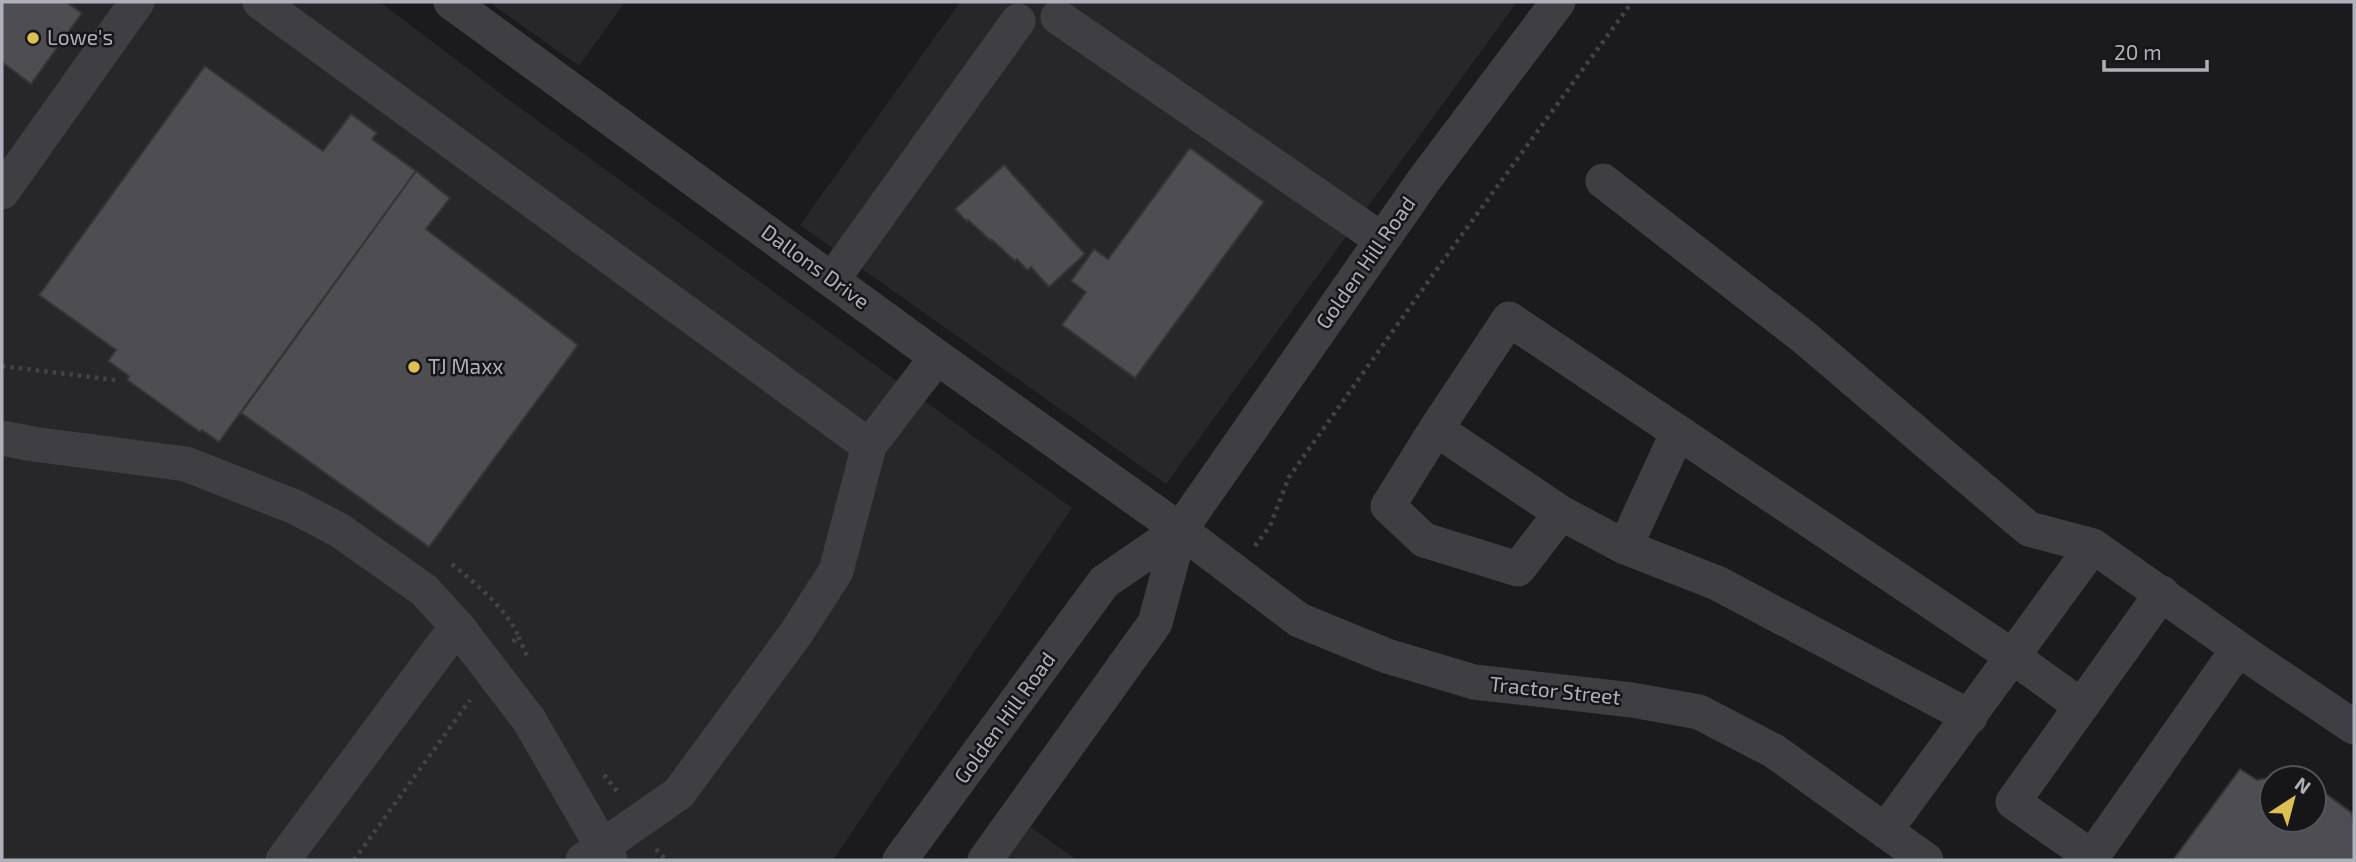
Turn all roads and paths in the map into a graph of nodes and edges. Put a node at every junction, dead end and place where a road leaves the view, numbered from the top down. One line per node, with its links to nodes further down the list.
1 (137, 2): 9 (street)
2 (260, 2): 18 (street)
3 (451, 2): 11 (street, Dallons Drive)
4 (1558, 2): 10 (street, Golden Hill Road)
5 (1632, 2): 24 (path)
6 (1061, 9): 7 (street); 10 (street)
7 (1012, 11): 11 (street)
8 (1602, 181): 21 (street)
9 (2, 192)
10 (1382, 240): 20 (street, Golden Hill Road)
11 (832, 280): 12 (street, Dallons Drive)
12 (937, 357): 18 (street); 20 (street, Dallons Drive)
13 (2, 366): 14 (path)
14 (115, 380)
15 (1436, 429): 16 (street); 19 (street); 19 (street)
16 (1678, 432): 22 (street); 29 (street)
17 (2, 438): 26 (street)
18 (869, 446): 35 (street)
19 (1561, 513): 22 (street)
20 (1180, 530): 24 (street, Tractor Street); 34 (street, Golden Hill Road); 37 (street, Golden Hill Road)
21 (2093, 546): 25 (street); 29 (street)
22 (1625, 547): 31 (street)
23 (452, 564): 27 (path)
24 (1237, 573): 33 (street, Tractor Street)
25 (2162, 593): 28 (street); 30 (street)
26 (457, 626): 35 (street); 36 (street)
27 (518, 636)
28 (2238, 649): 30 (street); 32 (street)
29 (2012, 656): 30 (street); 31 (street)
30 (2081, 706)
31 (1970, 717): 33 (street)
32 (2354, 727)
33 (1885, 831): 38 (street, Tractor Street)
34 (1002, 854)
35 (598, 856)
36 (283, 860)
37 (900, 860)
38 (1926, 860)

